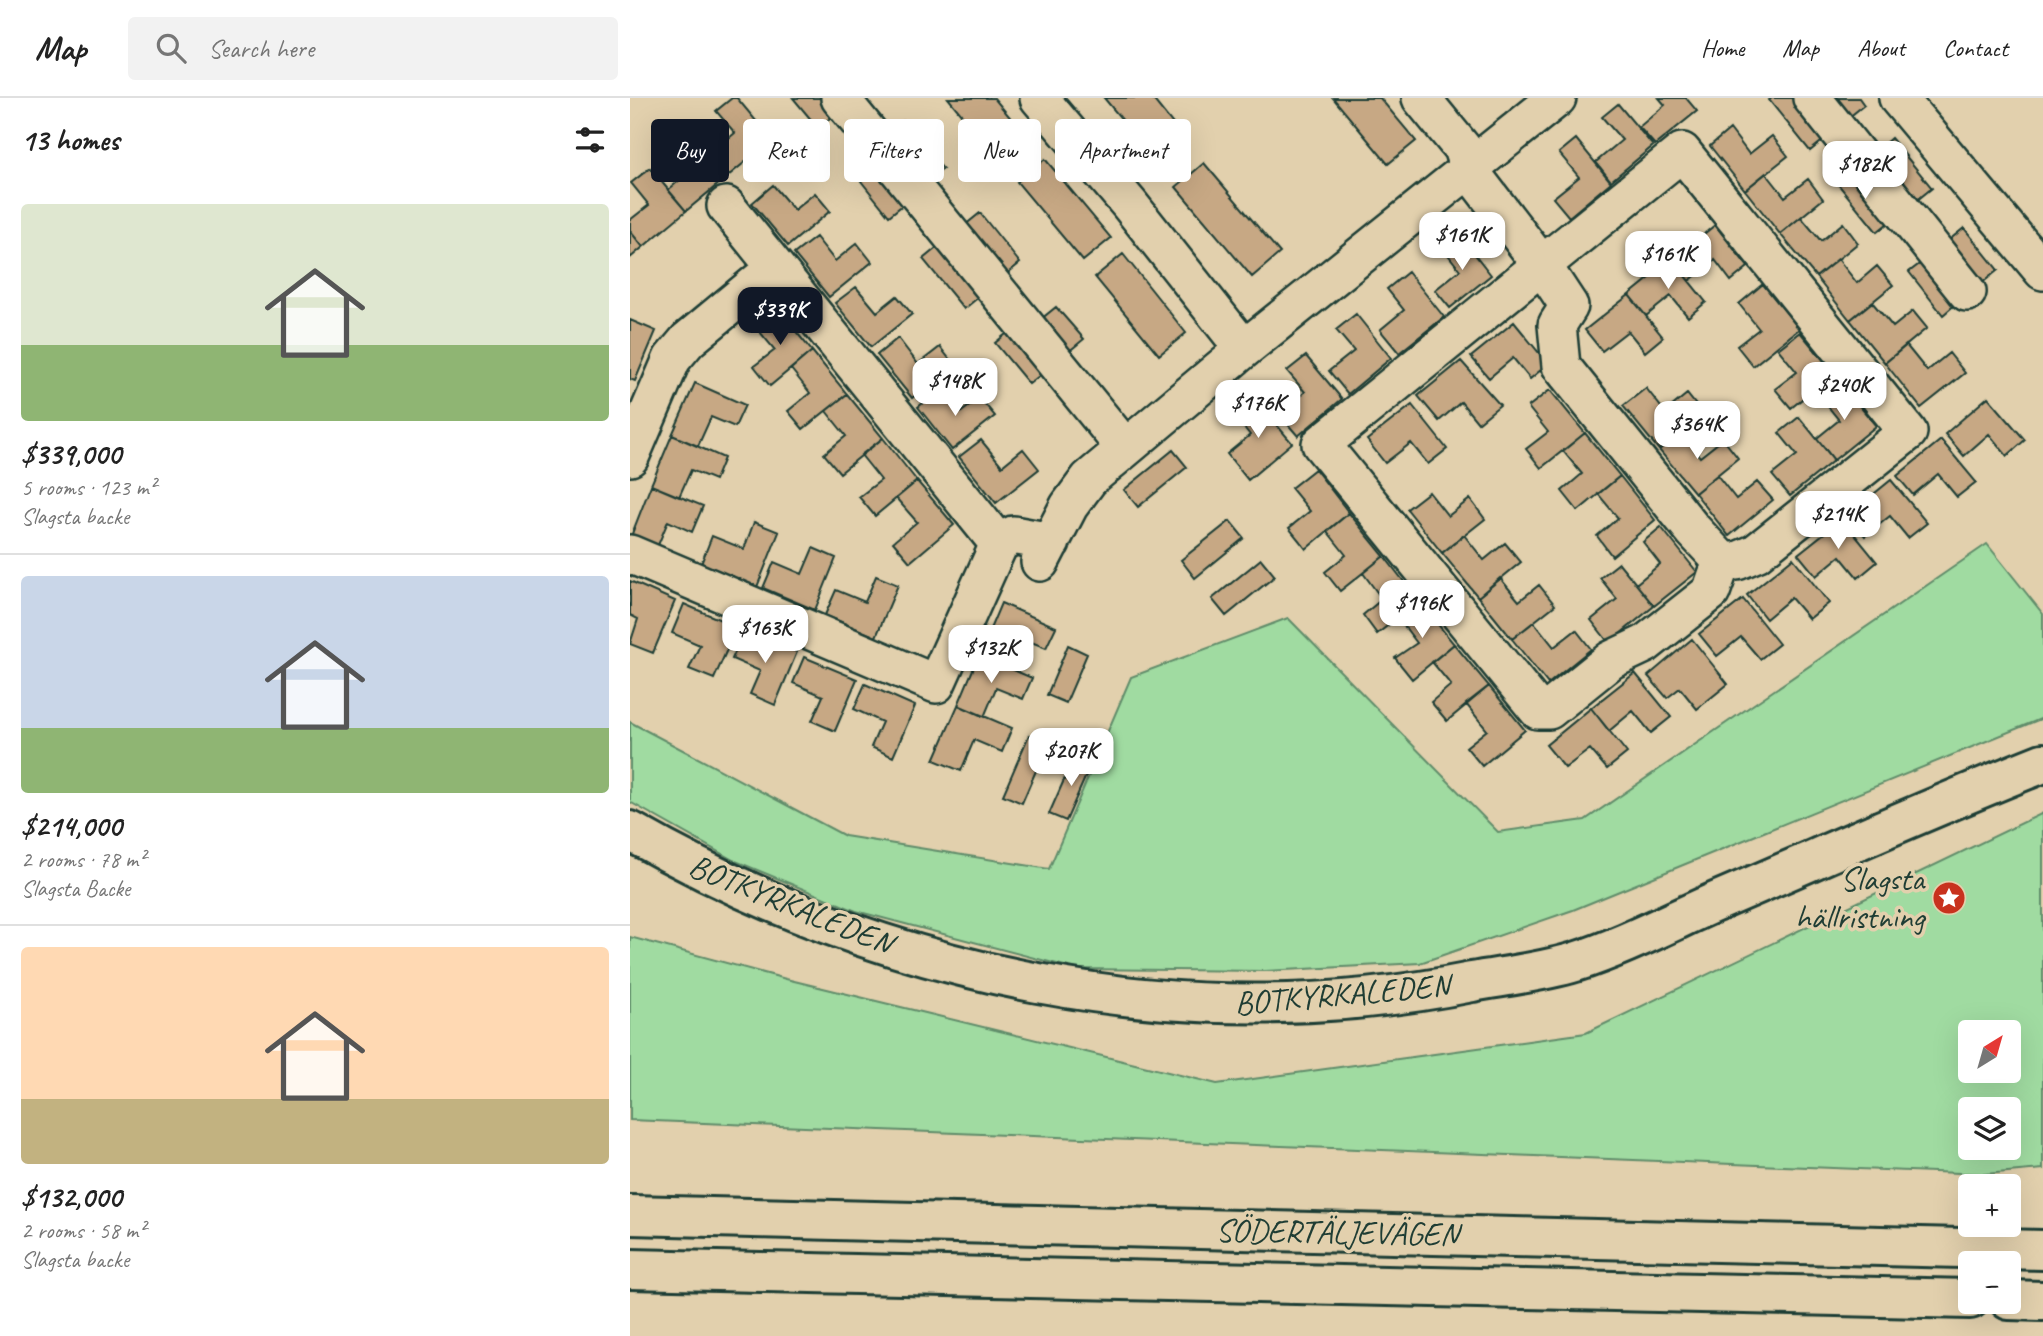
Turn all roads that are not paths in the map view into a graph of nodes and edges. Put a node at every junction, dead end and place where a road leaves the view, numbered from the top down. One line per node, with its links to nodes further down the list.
1 (840, 98): 14 (street)
2 (1039, 98): 13 (street)
3 (1422, 98): 7 (street)
4 (1557, 98): 7 (street)
5 (1812, 98): 12 (street)
6 (1898, 98): 11 (street)
7 (1469, 170): 9 (street); 13 (street)
8 (726, 206): 10 (street)
9 (1542, 265): 18 (street); 18 (street); 18 (street)
10 (775, 268): 15 (street); 16 (street)
11 (2043, 271)
12 (1967, 292)
13 (1244, 349): 14 (street)
14 (1125, 448): 16 (street)
15 (630, 457)
16 (999, 544): 17 (street)
17 (630, 554)
18 (1722, 561)
19 (2043, 762): 20 (main road, BOTKYRKALEDEN)
20 (630, 831)
21 (630, 1215): 23 (main road, SÖDERTÄLJEVÄGEN)
22 (2043, 1243): 23 (main road)
23 (1984, 1248): 24 (main road, SÖDERTÄLJEVÄGEN)
24 (2043, 1250)
25 (630, 1269): 26 (main road, SÖDERTÄLJEVÄGEN)
26 (1958, 1299)
27 (2021, 1300): 28 (main road)
28 (2043, 1301)

